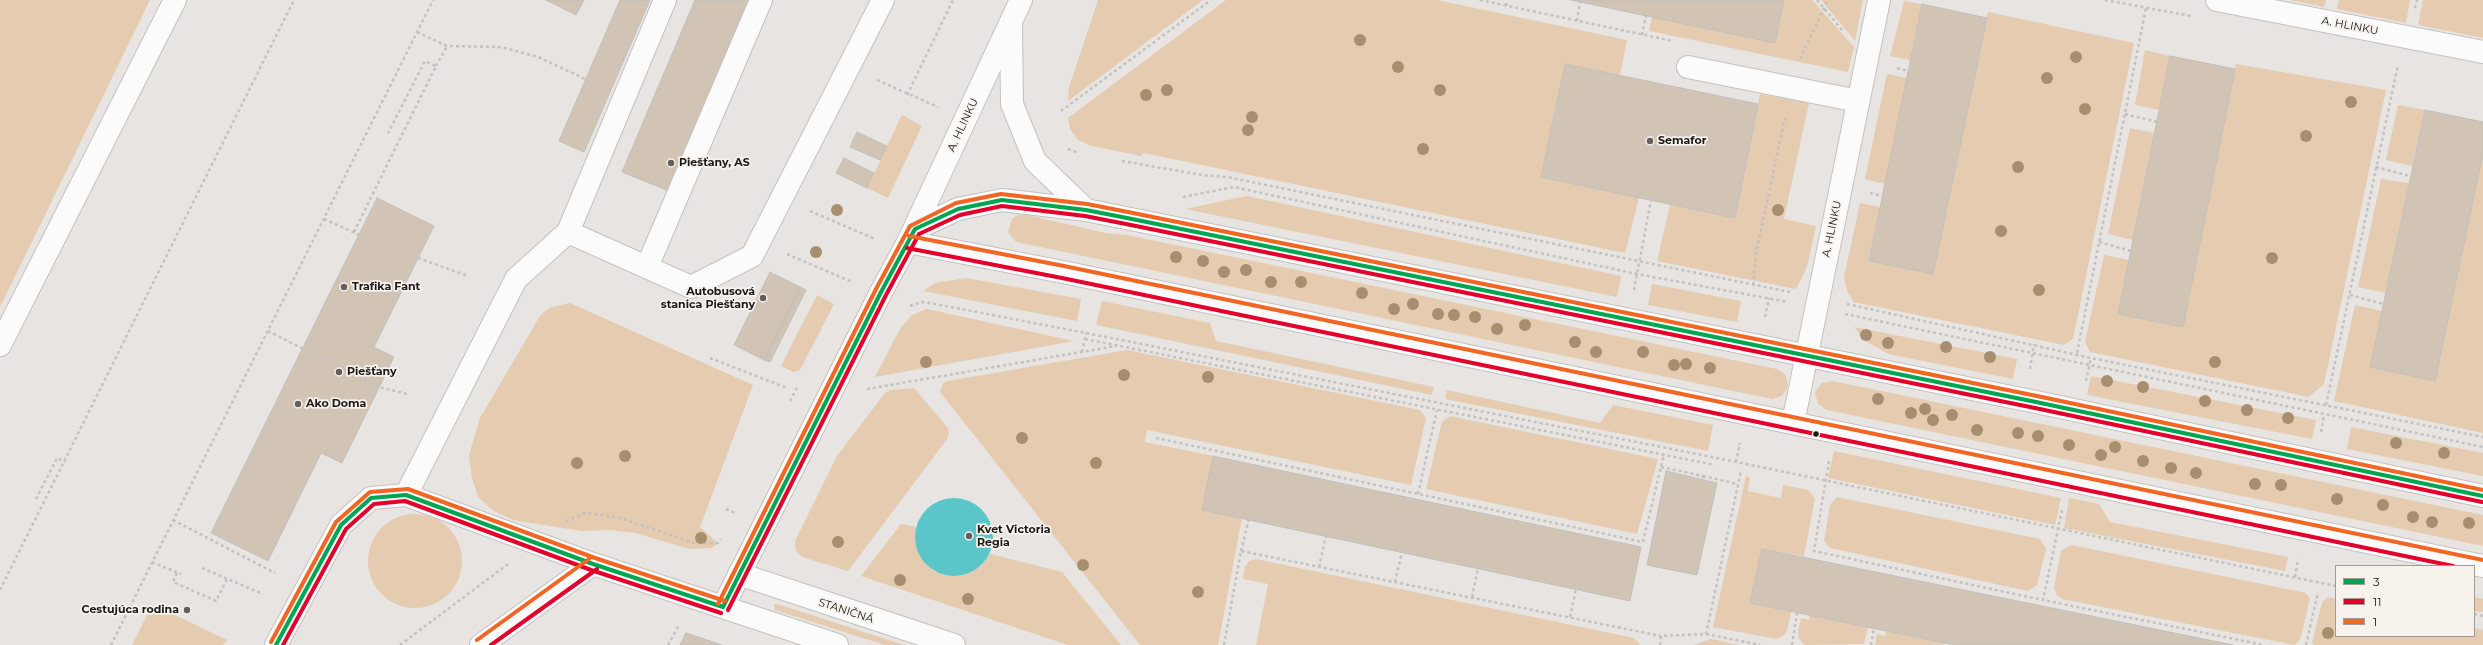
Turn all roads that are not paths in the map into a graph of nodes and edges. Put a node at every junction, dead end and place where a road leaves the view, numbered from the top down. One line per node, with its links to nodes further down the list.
1 (175, 0): 16 (street)
2 (665, 0): 13 (street)
3 (761, 0): 15 (street)
4 (882, 0): 15 (street)
5 (1021, 0): 8 (street, A. HLINKU)
6 (1879, 0): 11 (street, A. HLINKU)
7 (2217, 0): 9 (street, A. HLINKU)
8 (1011, 22): 12 (street, A. HLINKU); 14 (street, A. HLINKU)
9 (2483, 52)
10 (1688, 67): 11 (street)
11 (1858, 101): 17 (street, A. HLINKU)
12 (1086, 210): 14 (street); 17 (street)
13 (568, 232): 15 (street); 19 (street)
14 (911, 236): 18 (street); 23 (street, A. HLINKU)
15 (647, 267)
16 (0, 345)
17 (1806, 356): 18 (street, A. HLINKU); 20 (street)
18 (1793, 423): 22 (street)
19 (406, 494): 21 (street); 25 (street)
20 (2483, 496)
21 (593, 564): 24 (street); 26 (street)
22 (2483, 566)
23 (739, 574): 24 (street, A. HLINKU); 28 (street, STANIČNÁ)
24 (723, 607): 27 (street)
25 (276, 645)
26 (481, 645)
27 (837, 645)
28 (954, 645)

